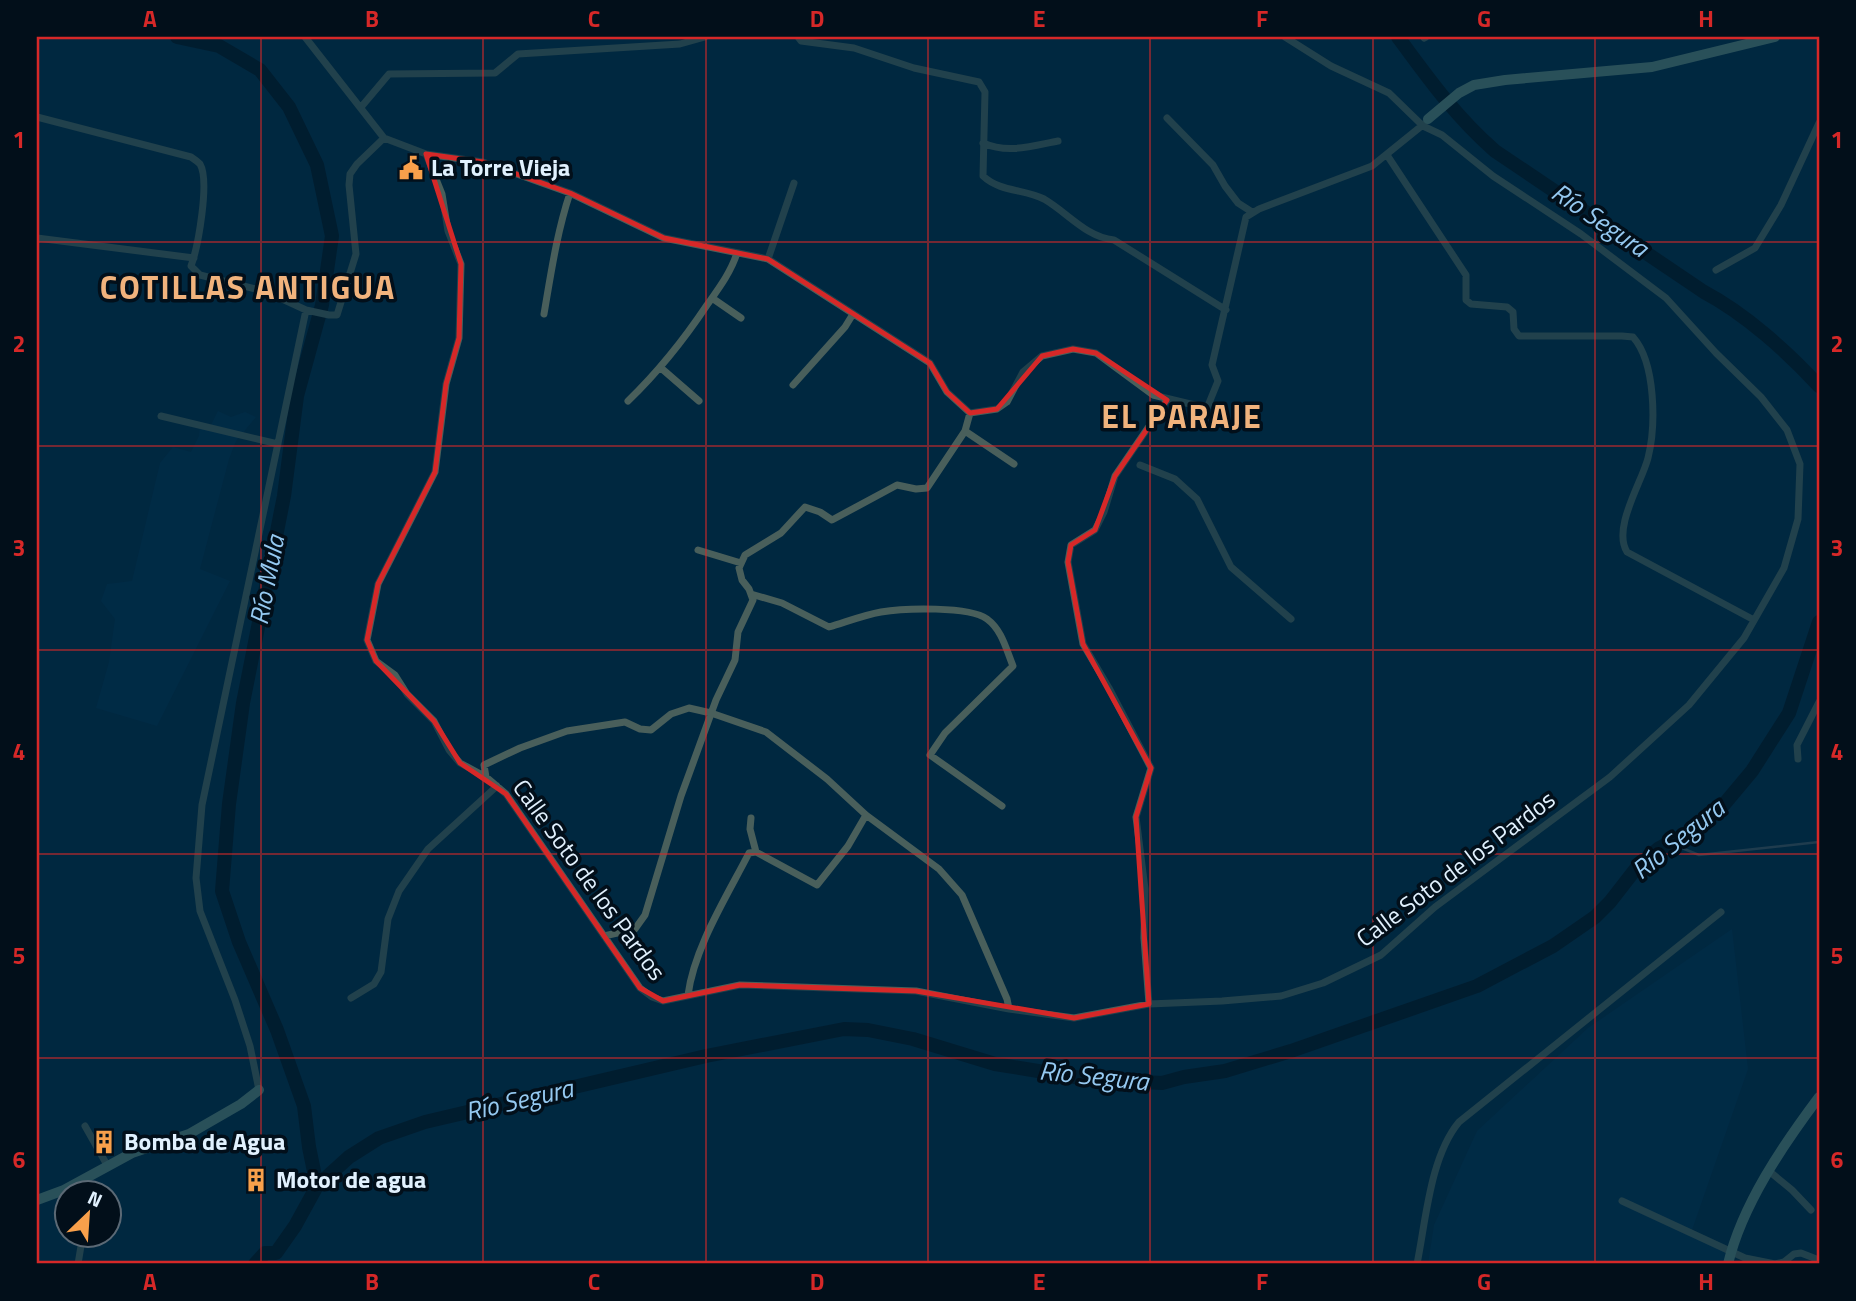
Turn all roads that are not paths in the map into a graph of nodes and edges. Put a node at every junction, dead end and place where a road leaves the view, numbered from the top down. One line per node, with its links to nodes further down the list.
1 (305, 37): 6 (street)
2 (705, 37): 6 (street)
3 (798, 37): 13 (street)
4 (1285, 37): 9 (street, Calle Soto de los Pardos)
5 (1775, 37): 9 (main road)
6 (362, 106): 11 (street)
7 (37, 117): 21 (street)
8 (1167, 118): 18 (street)
9 (1425, 122): 15 (street); 45 (street, Calle Soto de los Pardos)
10 (1819, 123): 23 (street)
11 (384, 138): 14 (street); 25 (street)
12 (1058, 141): 13 (street)
13 (983, 143): 26 (street)
14 (426, 154): 17 (street); 49 (street, Calle Soto de los Pardos)
15 (1387, 155): 18 (street); 45 (street)
16 (794, 183): 22 (street)
17 (570, 193): 20 (street); 27 (street)
18 (1252, 212): 26 (street)
19 (37, 238): 21 (street)
20 (737, 253): 22 (street); 24 (street)
21 (194, 258): 25 (street)
22 (768, 258): 28 (street)
23 (1717, 270)
24 (712, 298): 29 (street); 30 (street)
25 (306, 310): 38 (street)
26 (1226, 310): 32 (street)
27 (544, 314)
28 (853, 314): 31 (street); 35 (street)
29 (741, 318)
30 (662, 368): 33 (street); 34 (street)
31 (793, 385)
32 (1167, 400): 35 (street); 59 (street)
33 (628, 401)
34 (699, 401)
35 (970, 413): 37 (street)
36 (161, 416): 38 (street)
37 (965, 430): 39 (street); 42 (street)
38 (278, 444): 61 (street)
39 (1014, 464)
40 (1140, 465): 44 (street)
41 (698, 550): 42 (street)
42 (741, 563): 43 (street)
43 (751, 594): 47 (street); 51 (street)
44 (1291, 619)
45 (1754, 620): 59 (street, Calle Soto de los Pardos)
46 (1819, 702): 48 (street)
47 (712, 713): 49 (street); 52 (street); 56 (street)
48 (1798, 759)
49 (486, 777): 50 (street, Calle Soto de los Pardos)
50 (496, 786): 56 (street, Calle Soto de los Pardos); 58 (street)
51 (1002, 806)
52 (866, 815): 54 (street); 60 (street)
53 (751, 818): 54 (street)
54 (756, 852): 57 (street)
55 (1721, 912): 71 (street)
56 (604, 936): 57 (street, Calle Soto de los Pardos)
57 (688, 995): 60 (street, Calle Soto de los Pardos)
58 (351, 998)
59 (1149, 1004): 60 (street, Calle Soto de los Pardos)
60 (1009, 1009)
61 (259, 1090): 64 (main road)
62 (1819, 1097): 65 (main road)
63 (85, 1126): 64 (street)
64 (107, 1165): 66 (main road)
65 (1769, 1171): 68 (street); 69 (main road)
66 (89, 1178)
67 (1622, 1201): 69 (street)
68 (1811, 1210)
69 (1731, 1251): 70 (street); 72 (main road)
70 (1819, 1260)
71 (1417, 1264)
72 (1728, 1264)

